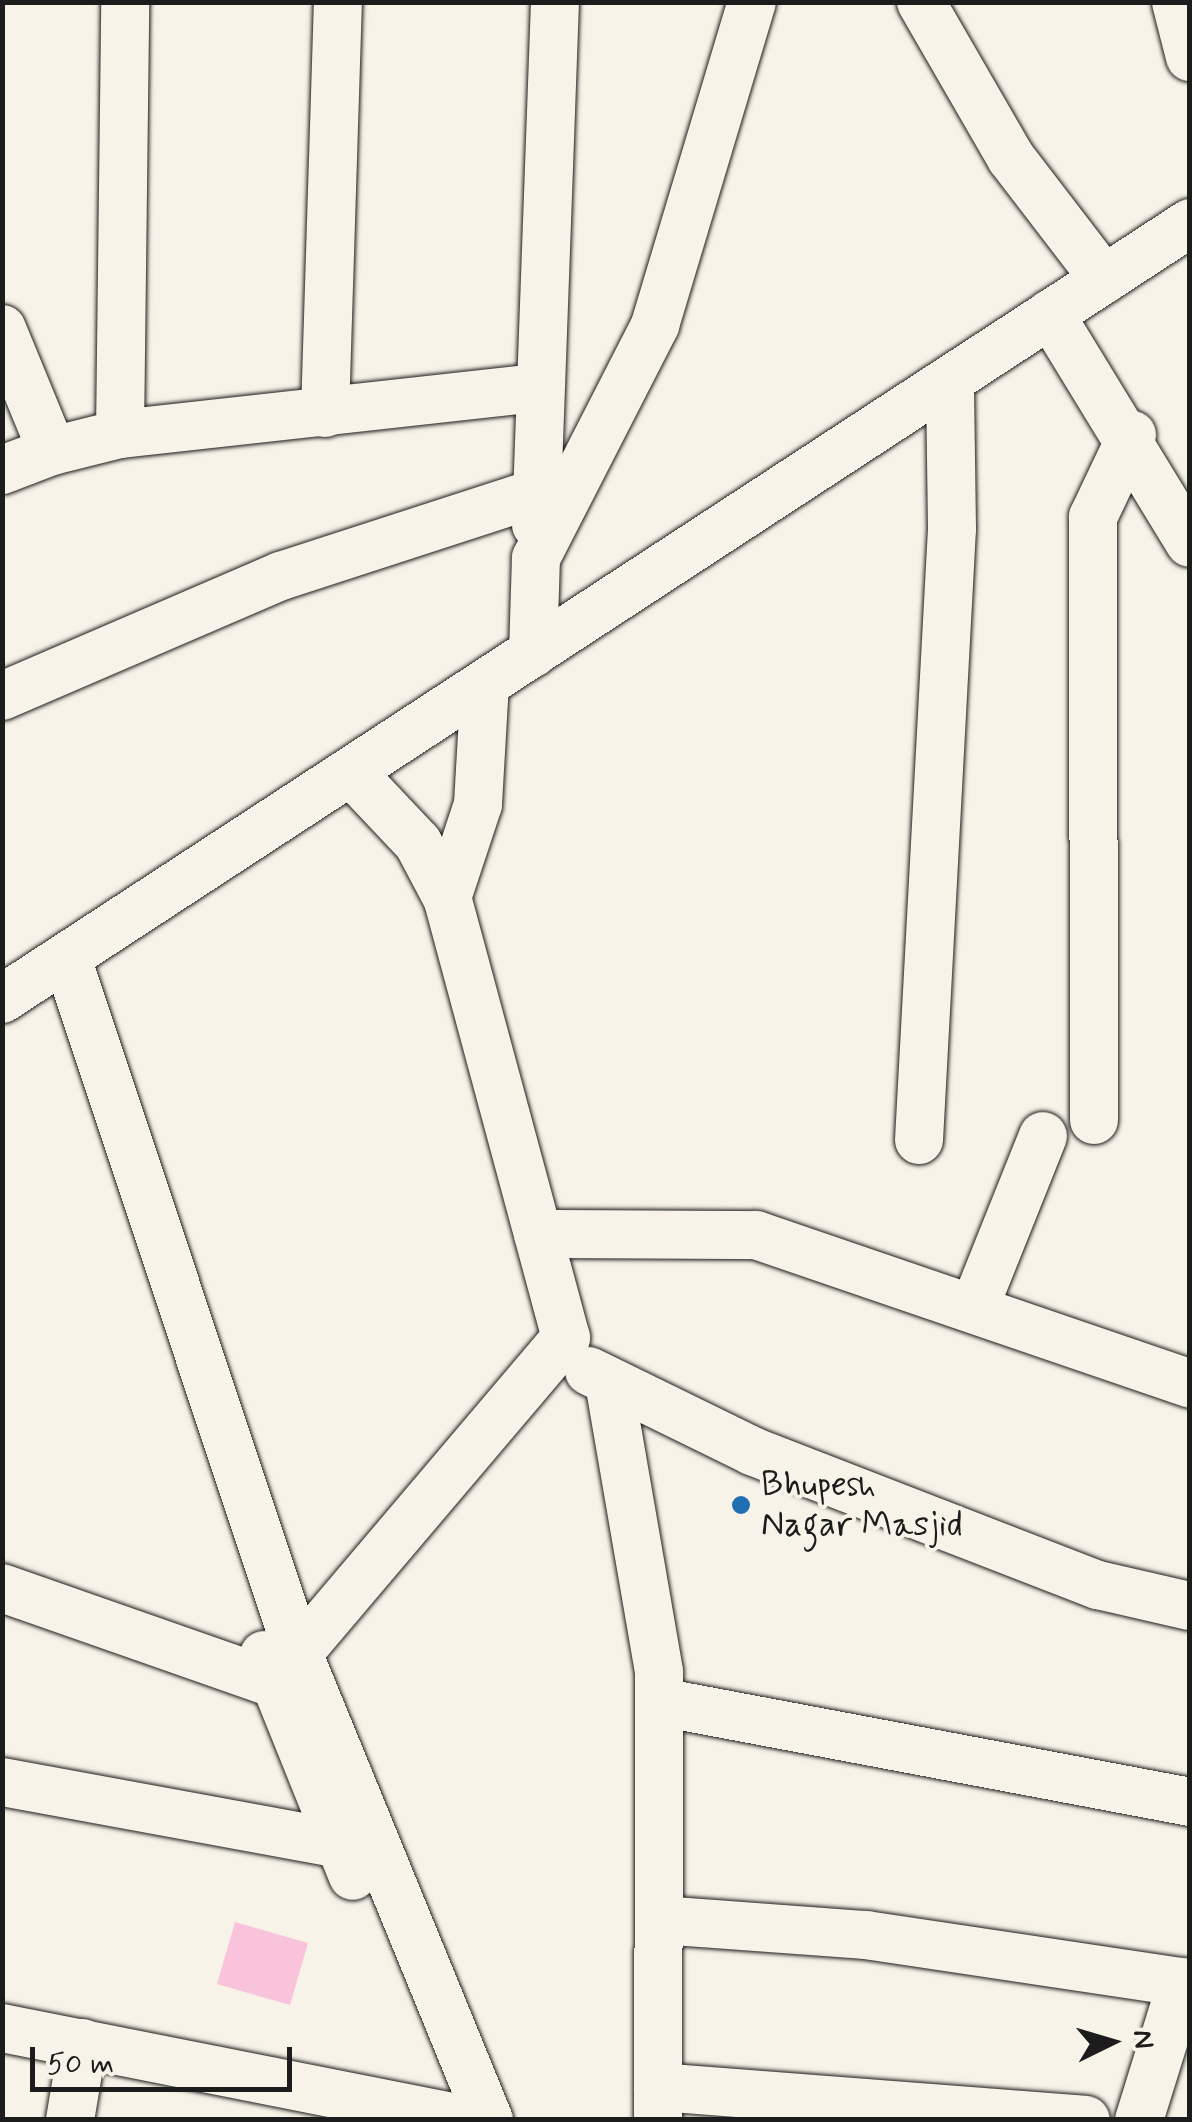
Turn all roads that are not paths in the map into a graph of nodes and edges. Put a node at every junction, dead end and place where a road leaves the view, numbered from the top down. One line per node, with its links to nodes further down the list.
1 (125, 2): 15 (street)
2 (338, 2): 14 (street)
3 (555, 2): 13 (street)
4 (752, 2): 21 (street)
5 (921, 2): 9 (street)
6 (1176, 2): 7 (street)
7 (1190, 56)
8 (1190, 223): 9 (street)
9 (1104, 279): 10 (street)
10 (1050, 314): 12 (street); 16 (street)
11 (2, 330): 17 (street)
12 (950, 380): 22 (street); 30 (street)
13 (536, 388): 14 (street); 19 (street)
14 (325, 413): 15 (street)
15 (120, 434): 17 (street)
16 (1132, 435): 20 (street); 28 (street)
17 (52, 451): 18 (street)
18 (2, 470)
19 (536, 493): 21 (street); 24 (street)
20 (1190, 542)
21 (536, 558): 22 (street)
22 (533, 653): 23 (street)
23 (485, 684): 25 (street); 26 (street)
24 (2, 696)
25 (351, 772): 26 (street); 27 (street)
26 (447, 898): 31 (street)
27 (26, 977): 38 (street)
28 (1094, 1120)
29 (1043, 1136): 32 (street)
30 (919, 1140)
31 (538, 1234): 32 (street); 33 (street)
32 (975, 1306): 35 (street)
33 (554, 1354): 34 (street); 38 (street)
34 (610, 1382): 37 (street); 39 (street)
35 (1190, 1384)
36 (2, 1588): 38 (street)
37 (1190, 1606)
38 (285, 1668): 42 (street); 49 (street)
39 (660, 1702): 41 (street); 43 (street)
40 (2, 1782): 42 (street)
41 (1190, 1802)
42 (340, 1844): 49 (street)
43 (660, 1920): 44 (street); 47 (street)
44 (1187, 1970): 52 (street)
45 (2, 2028): 46 (street)
46 (82, 2043): 48 (street); 50 (street)
47 (658, 2103): 51 (street)
48 (373, 2108): 49 (street)
49 (465, 2119)
50 (70, 2120)
51 (1086, 2120)
52 (1139, 2120)

